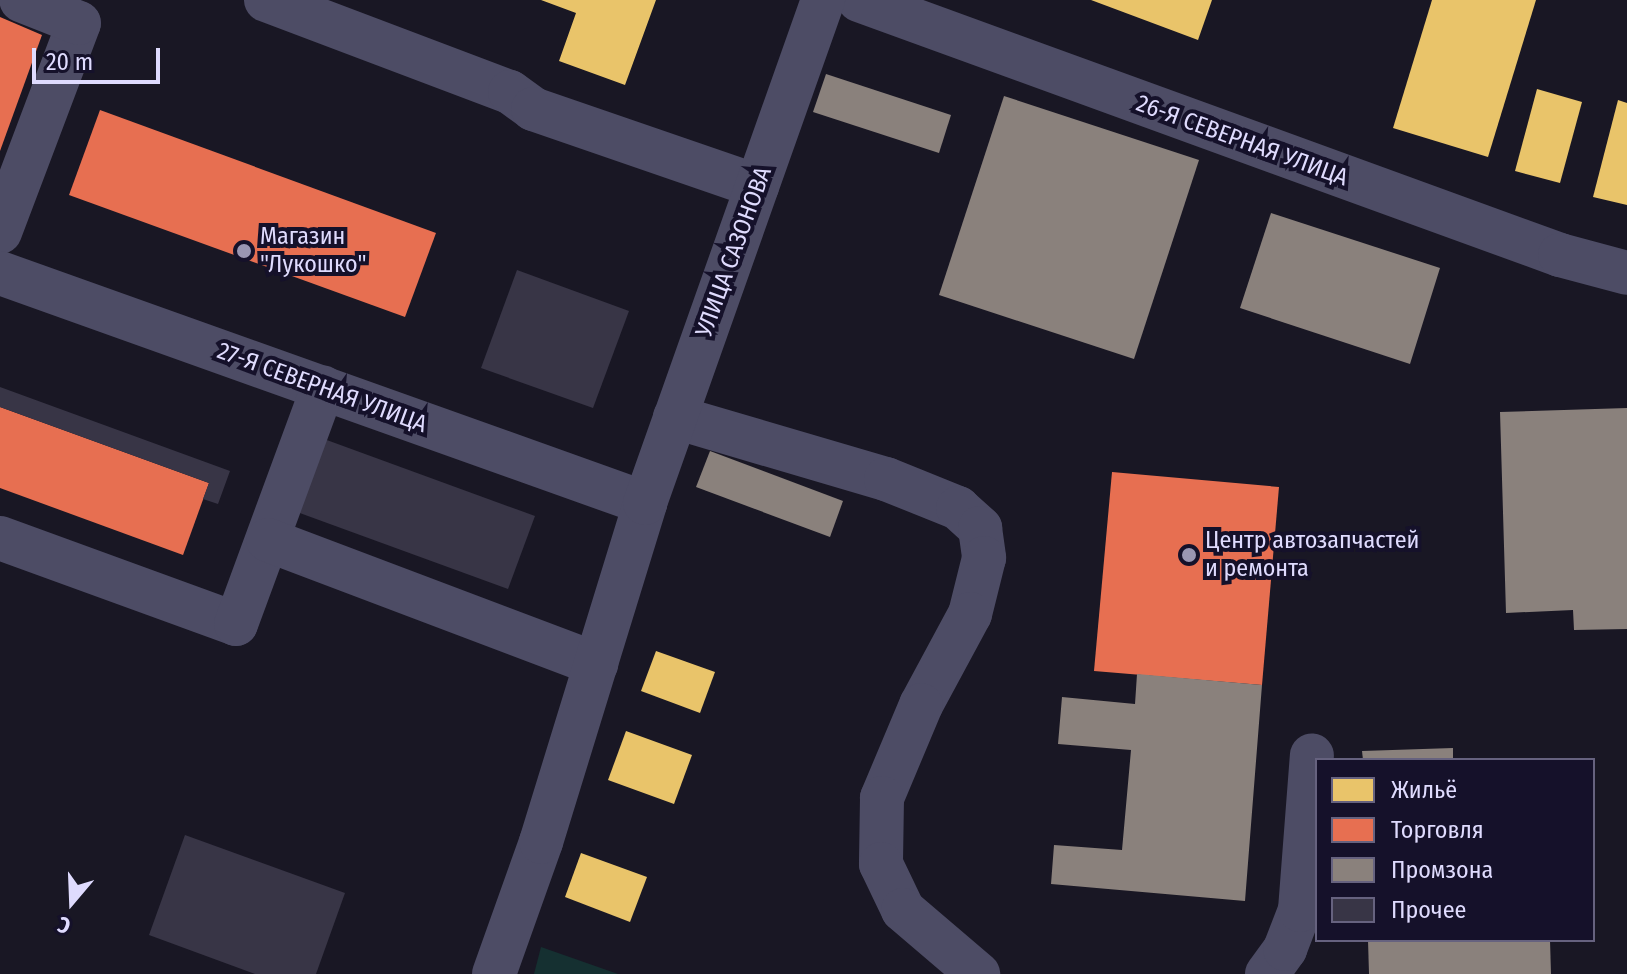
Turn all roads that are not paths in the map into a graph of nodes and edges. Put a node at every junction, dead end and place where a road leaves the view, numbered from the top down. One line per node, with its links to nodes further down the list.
1 (21, 0): 6 (street)
2 (266, 0): 5 (street)
3 (823, 0): 5 (street, УЛИЦА САЗОНОВА)
4 (859, 0): 8 (street, 26-Я СЕВЕРНАЯ УЛИЦА)
5 (757, 186): 10 (street, УЛИЦА САЗОНОВА)
6 (0, 232)
7 (0, 273): 9 (street, 27-Я СЕВЕРНАЯ УЛИЦА)
8 (1627, 273)
9 (323, 388): 11 (street, 27-Я СЕВЕРНАЯ УЛИЦА); 13 (street)
10 (675, 417): 11 (street, УЛИЦА САЗОНОВА); 17 (street)
11 (645, 503): 14 (street, УЛИЦА САЗОНОВА)
12 (0, 538): 13 (street)
13 (268, 540): 14 (street)
14 (596, 664): 16 (street, УЛИЦА САЗОНОВА)
15 (1312, 755): 18 (street)
16 (494, 974)
17 (978, 974)
18 (1267, 974)

